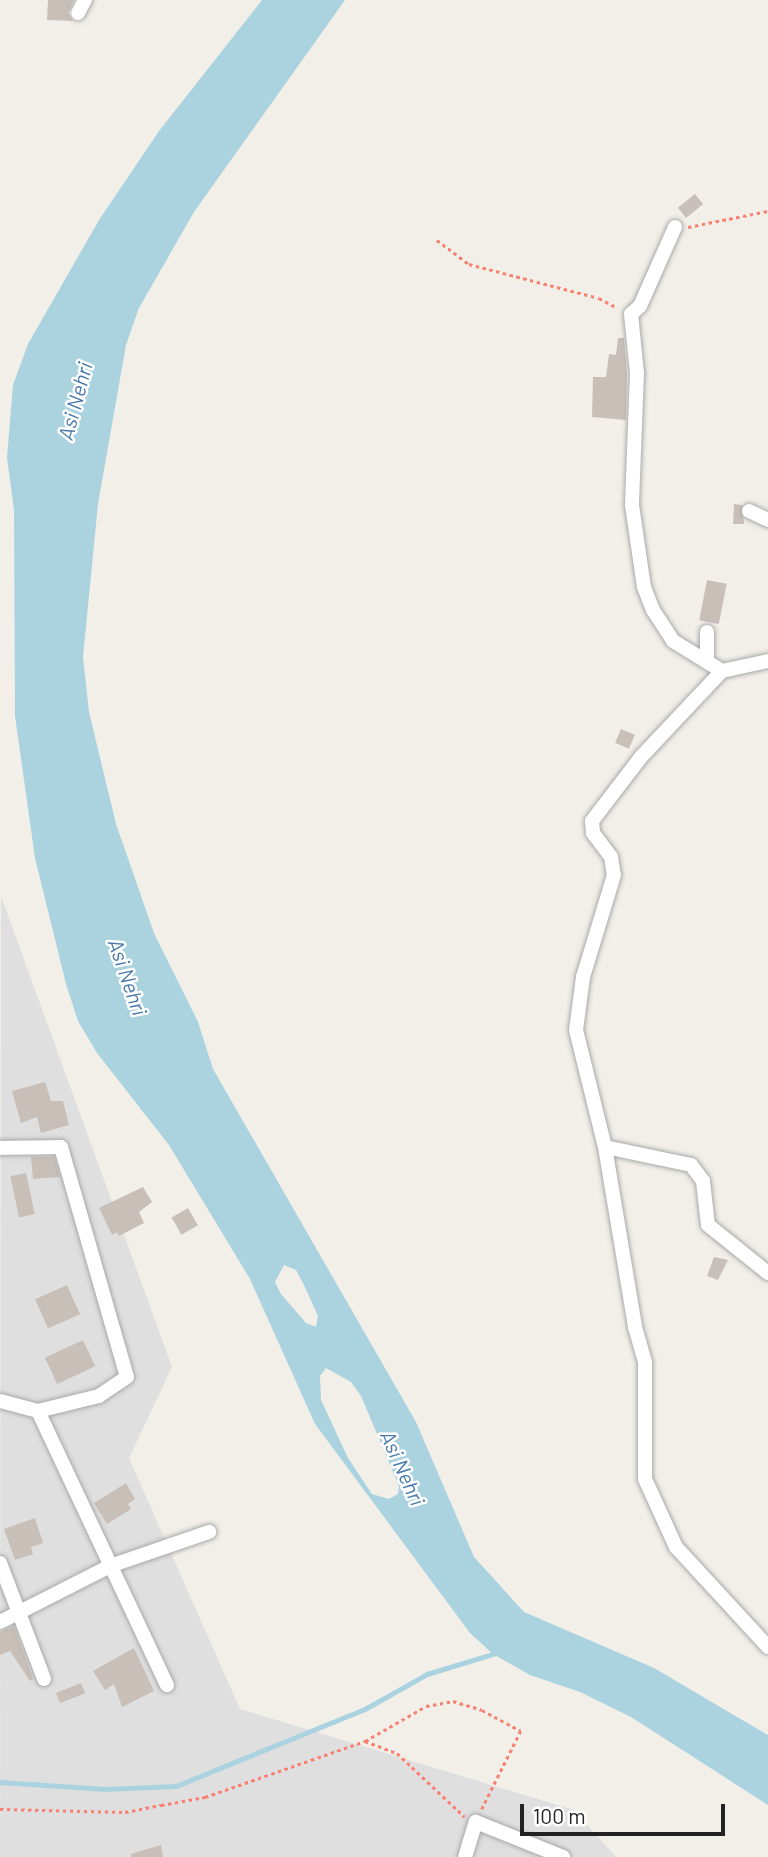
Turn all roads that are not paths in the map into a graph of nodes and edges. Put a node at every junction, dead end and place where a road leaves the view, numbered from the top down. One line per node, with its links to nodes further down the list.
1 (675, 227): 6 (street)
2 (749, 511): 3 (street)
3 (768, 520)
4 (707, 632): 6 (street)
5 (768, 661): 7 (street)
6 (707, 662): 7 (street)
7 (722, 671): 8 (street)
8 (605, 1147): 10 (street); 18 (street)
9 (0, 1148): 12 (street)
10 (768, 1273)
11 (0, 1401): 12 (street)
12 (38, 1411): 15 (street)
13 (209, 1532): 15 (street)
14 (0, 1563): 16 (street)
15 (110, 1566): 16 (street); 20 (street)
16 (20, 1612): 17 (street); 19 (street)
17 (0, 1622)
18 (768, 1647)
19 (44, 1679)
20 (167, 1685)
21 (465, 1857): 22 (street)
22 (563, 1857)

